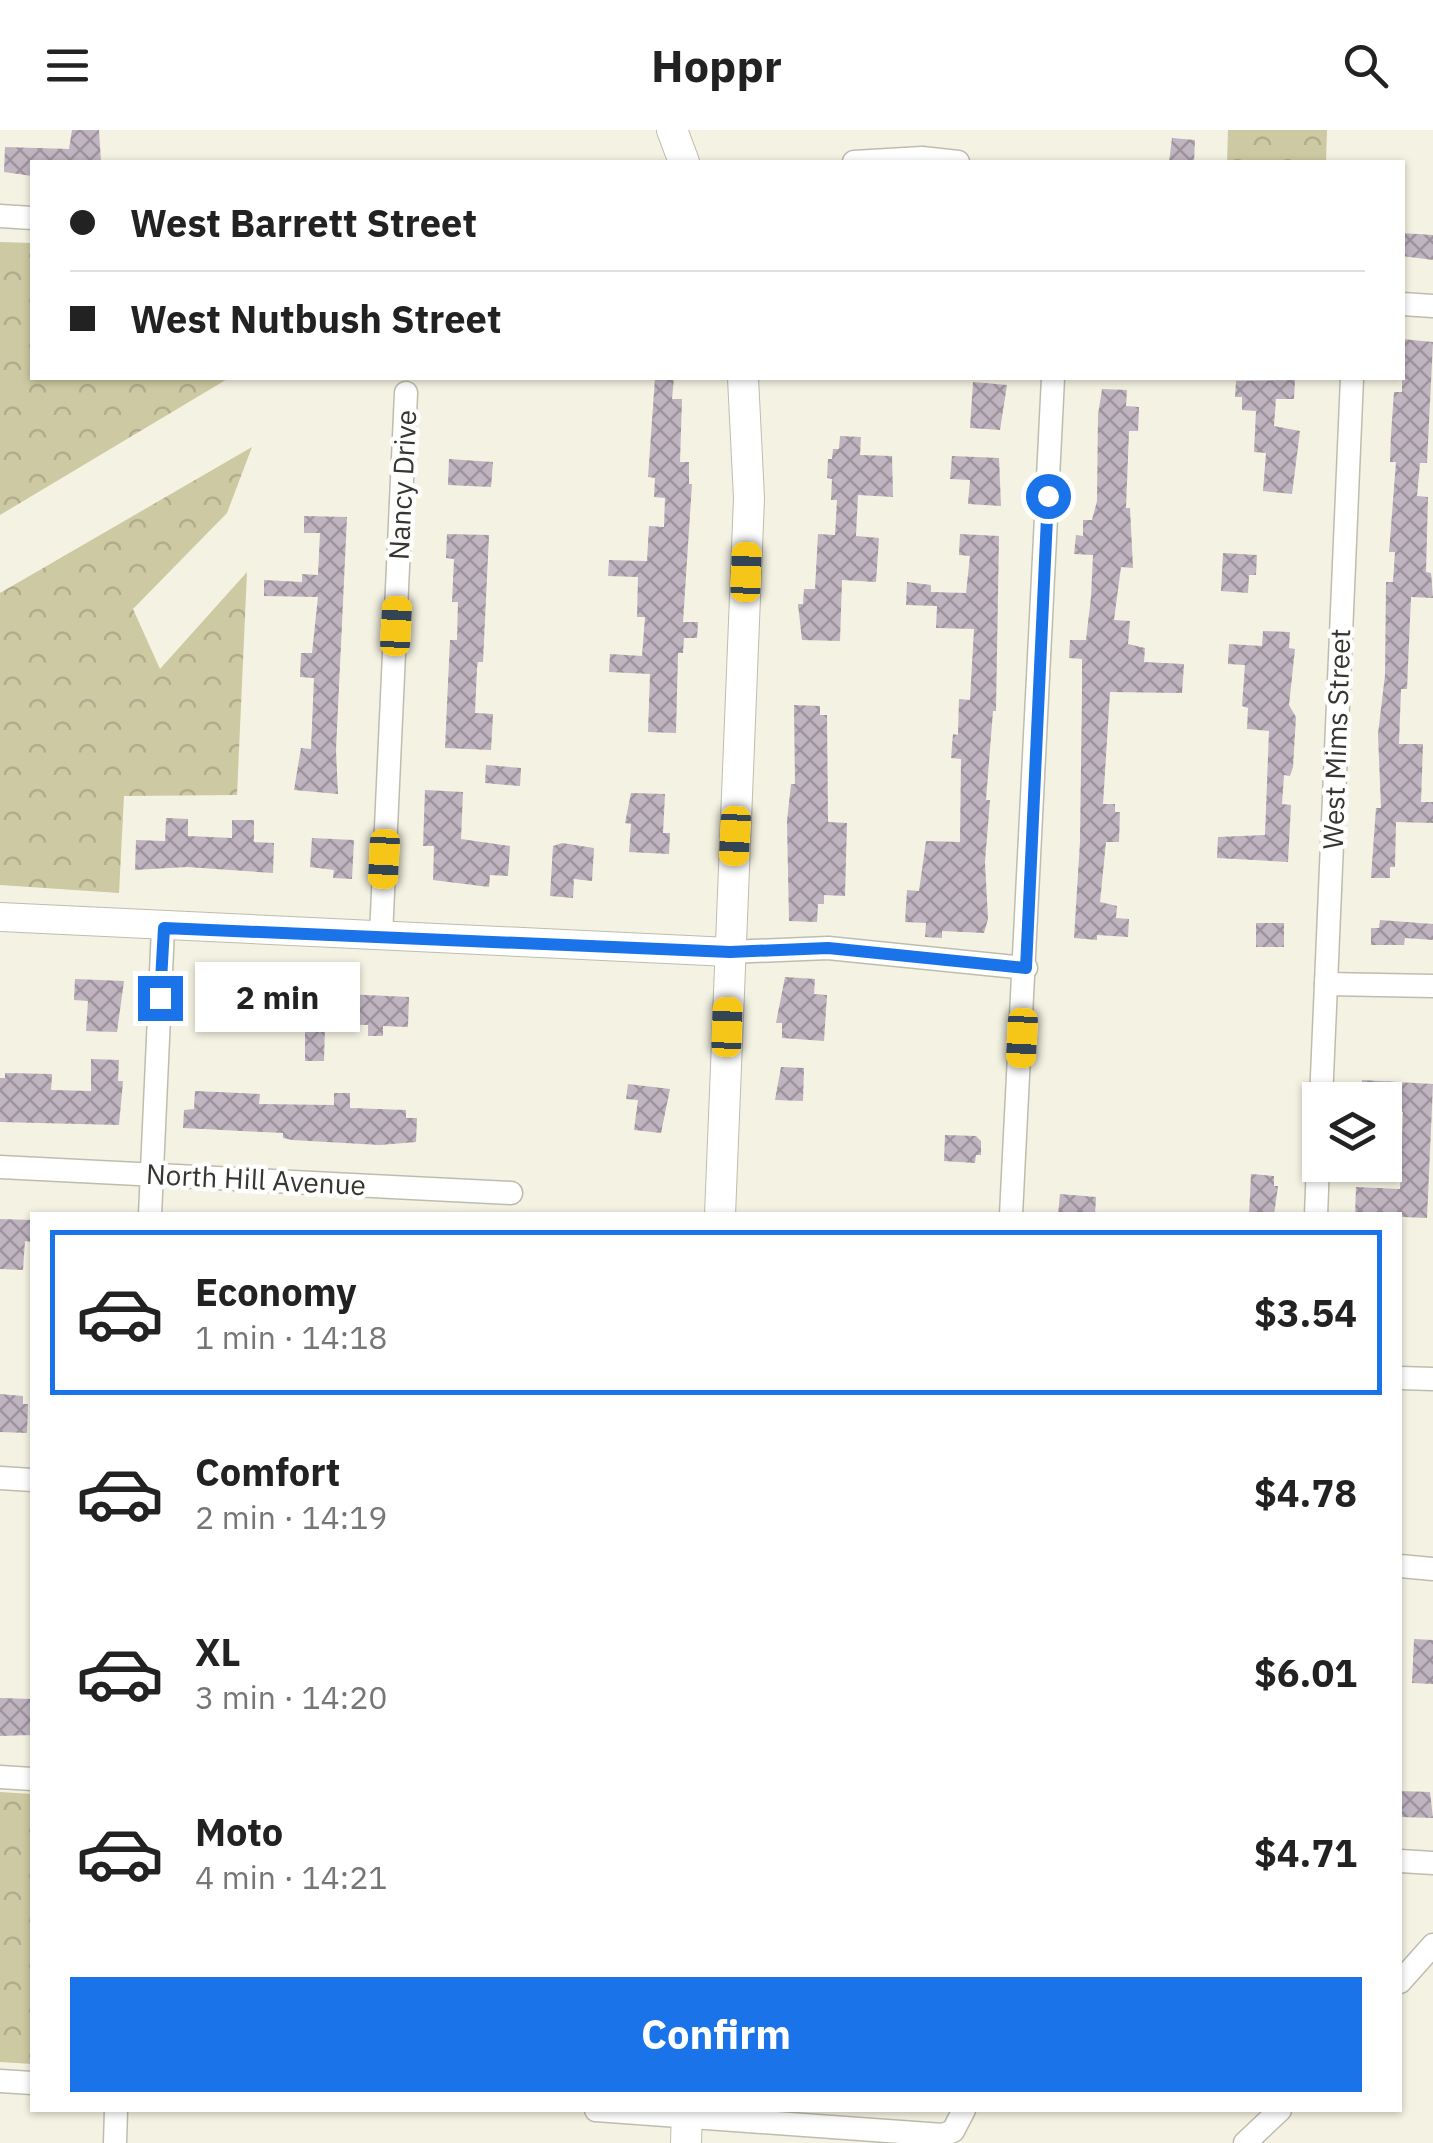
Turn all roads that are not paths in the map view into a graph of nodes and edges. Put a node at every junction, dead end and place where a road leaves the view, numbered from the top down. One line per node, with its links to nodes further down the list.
1 (672, 130): 2 (main road)
2 (683, 160)
3 (888, 160): 4 (street)
4 (940, 160)
5 (0, 216): 6 (street)
6 (30, 218)
7 (1405, 304): 8 (street)
8 (1433, 306)
9 (743, 380): 16 (main road)
10 (1053, 380): 17 (street)
11 (1352, 380): 18 (street, West Mims Street)
12 (406, 392): 15 (street, Nancy Drive)
13 (0, 918): 14 (street)
14 (164, 928): 15 (street); 22 (street)
15 (381, 936): 16 (street)
16 (730, 952): 17 (street); 26 (main road)
17 (1026, 968): 27 (street)
18 (1326, 984): 19 (street); 20 (street, West Mims Street)
19 (1433, 986)
20 (1321, 1082)
21 (0, 1167): 22 (street, North Hill Avenue)
22 (152, 1173): 24 (street, North Hill Avenue); 25 (street)
23 (1317, 1182): 28 (street)
24 (511, 1193)
25 (150, 1212)
26 (720, 1212)
27 (1011, 1212)
28 (1316, 1212)
29 (1402, 1378): 30 (street)
30 (1433, 1379)
31 (0, 1478): 32 (street)
32 (30, 1480)
33 (1402, 1566): 34 (street)
34 (1433, 1568)
35 (0, 1777): 36 (street)
36 (30, 1779)
37 (1402, 1862): 38 (street)
38 (1433, 1863)
39 (1433, 1945): 40 (street)
40 (1402, 1980)
41 (0, 2081): 42 (street)
42 (30, 2083)
43 (116, 2112): 48 (street)
44 (611, 2112): 47 (street)
45 (963, 2112): 47 (street)
46 (1278, 2112): 49 (street)
47 (687, 2122)
48 (115, 2143)
49 (1245, 2143)

